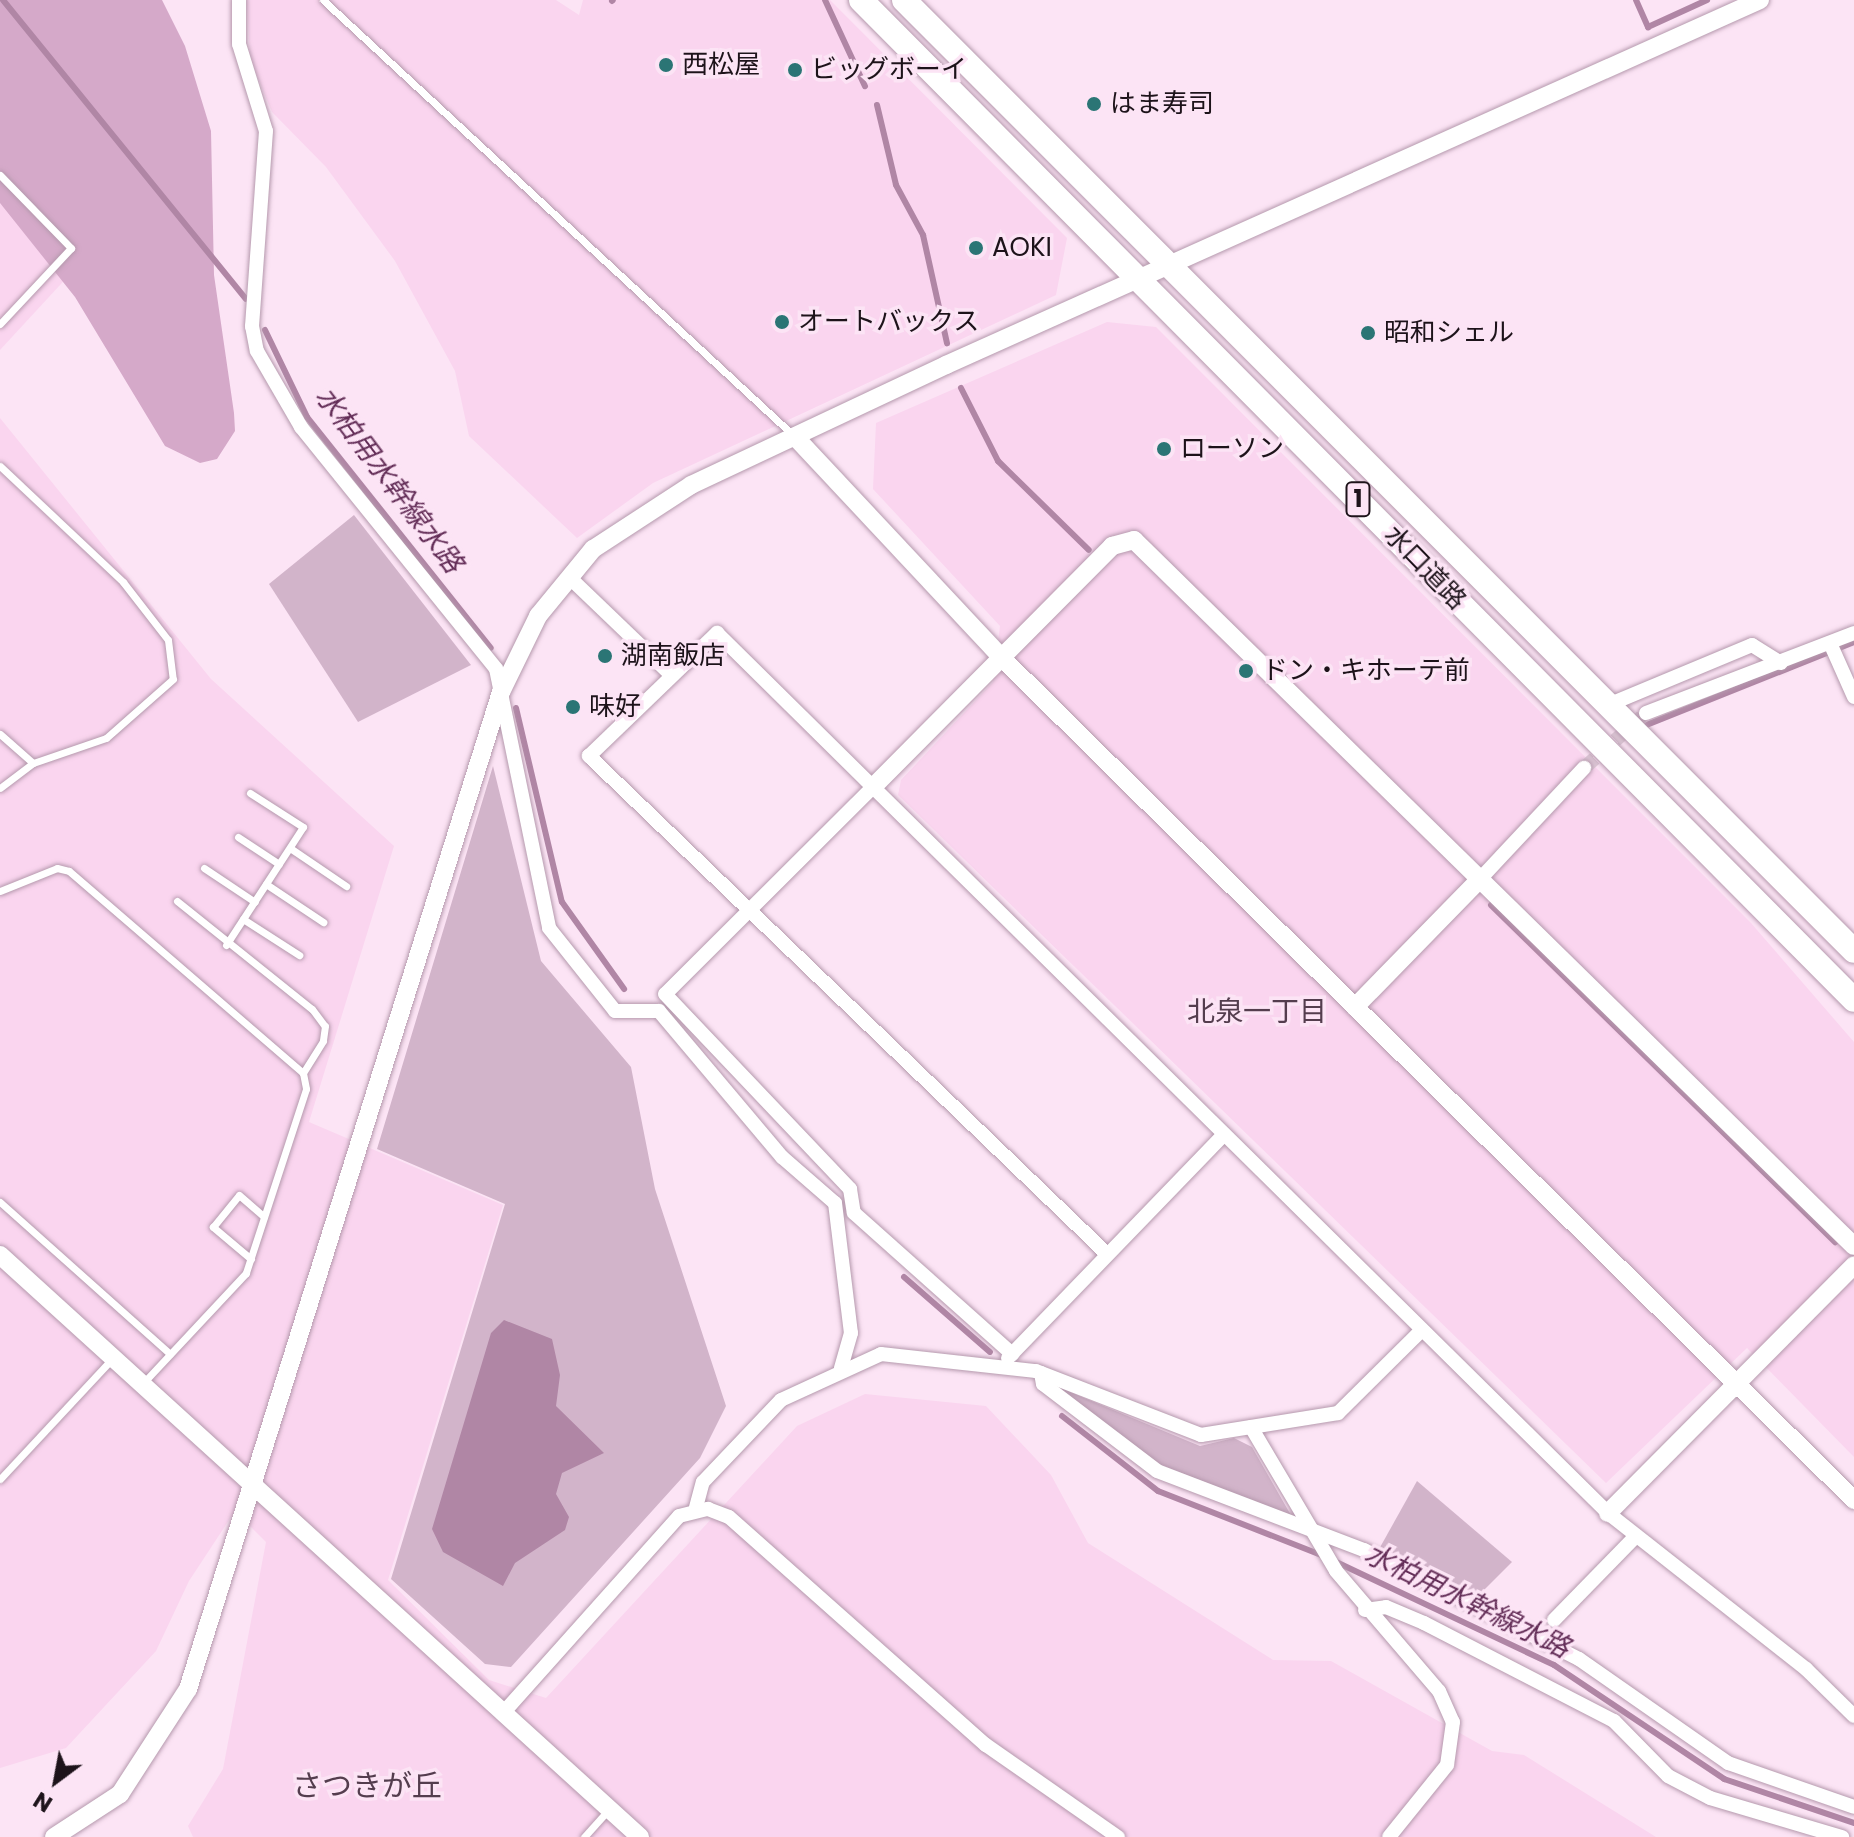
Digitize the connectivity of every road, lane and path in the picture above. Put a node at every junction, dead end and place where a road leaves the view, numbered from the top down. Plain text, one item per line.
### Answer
1 (239, 0) edge
2 (323, 0) edge
3 (861, 0) edge
4 (904, 0) edge
5 (1760, 0) edge
6 (0, 175) edge
7 (1171, 268) junction
8 (1143, 281) junction
9 (0, 324) edge
10 (798, 440) junction
11 (0, 466) edge
12 (569, 577) junction
13 (1854, 633) edge
14 (1830, 643) junction
15 (1002, 658) junction
16 (1781, 663) junction
17 (670, 674) junction
18 (501, 692) junction
19 (1854, 697) edge
20 (1608, 705) junction
21 (1646, 713) tunnel mouth
22 (0, 734) edge
23 (33, 763) junction
24 (1584, 768) tunnel mouth
25 (875, 785) junction
26 (0, 788) edge
27 (250, 793) dead end
28 (238, 837) dead end
29 (290, 848) junction
30 (279, 864) junction
31 (204, 868) dead end
32 (1481, 878) junction
33 (266, 884) junction
34 (346, 886) dead end
35 (0, 891) edge
36 (177, 901) dead end
37 (255, 902) junction
38 (749, 912) junction
39 (243, 919) junction
40 (323, 922) dead end
41 (226, 945) junction
42 (1854, 951) edge
43 (299, 955) dead end
44 (1854, 1000) edge
45 (1355, 1007) junction
46 (303, 1073) junction
47 (1224, 1134) junction
48 (839, 1179) junction
49 (825, 1194) junction
50 (0, 1202) edge
51 (264, 1217) junction
52 (1854, 1246) edge
53 (1105, 1252) junction
54 (0, 1255) edge
55 (251, 1259) junction
56 (1854, 1265) edge
57 (1422, 1330) junction
58 (170, 1354) junction
59 (1012, 1354) junction
60 (113, 1357) junction
61 (999, 1367) junction
62 (841, 1369) junction
63 (1041, 1373) junction
64 (142, 1384) junction
65 (1736, 1384) junction
66 (1251, 1427) junction
67 (0, 1479) edge
68 (255, 1485) junction
69 (1854, 1500) edge
70 (695, 1511) junction
71 (1608, 1513) junction
72 (1636, 1536) junction
73 (1318, 1539) junction
74 (1365, 1610) junction
75 (1554, 1620) dead end
76 (504, 1712) junction
77 (1854, 1716) edge
78 (1854, 1807) edge
79 (609, 1809) junction
80 (54, 1837) edge
81 (584, 1837) edge
82 (640, 1837) edge
83 (1118, 1837) edge
84 (1389, 1837) edge
85 (1842, 1837) edge

1 - 18 street
2 - 10 lane
3 - 8 highway, 水口道路 / 1
4 - 7 highway, 水口道路 / 1
5 - 7 street
6 - 9 lane
7 - 8 street
7 - 20 highway, 水口道路 / 1
8 - 10 street
8 - 44 highway, 水口道路 / 1
10 - 12 street
10 - 15 street
11 - 23 lane
12 - 17 street
12 - 18 street
13 - 14 street
14 - 16 street
14 - 19 street
15 - 25 street
15 - 32 street
15 - 45 street
16 - 20 street
16 - 21 street
17 - 25 street
17 - 38 street
18 - 49 street
18 - 68 street
20 - 42 highway, 水口道路 / 1
22 - 23 lane
23 - 26 lane
24 - 32 street
25 - 38 street
25 - 47 street
27 - 29 lane
28 - 30 lane
29 - 30 lane
29 - 34 lane
30 - 33 lane
31 - 37 lane
32 - 45 street
32 - 52 street
33 - 37 lane
33 - 40 lane
35 - 46 lane
36 - 41 lane
37 - 39 lane
38 - 48 street
38 - 53 street
39 - 41 lane
39 - 43 lane
41 - 46 lane
45 - 65 street
46 - 51 lane
47 - 53 street
47 - 57 street
48 - 49 street
48 - 59 street
49 - 62 street
50 - 58 lane
51 - 55 lane
51 - 55 lane
53 - 59 street
54 - 60 street
55 - 58 lane
56 - 65 street
57 - 66 street
57 - 71 street
58 - 64 lane
59 - 61 street
60 - 64 street
60 - 67 lane
61 - 62 street
61 - 63 street
62 - 70 street
63 - 66 street
63 - 73 street
64 - 68 street
65 - 69 street
65 - 71 street
66 - 73 street
68 - 76 street
68 - 80 street
70 - 76 street
70 - 83 street
71 - 72 street
72 - 75 street
72 - 77 street
73 - 74 street
73 - 78 street
74 - 84 street
74 - 85 street
76 - 79 street
79 - 81 lane
79 - 82 street

